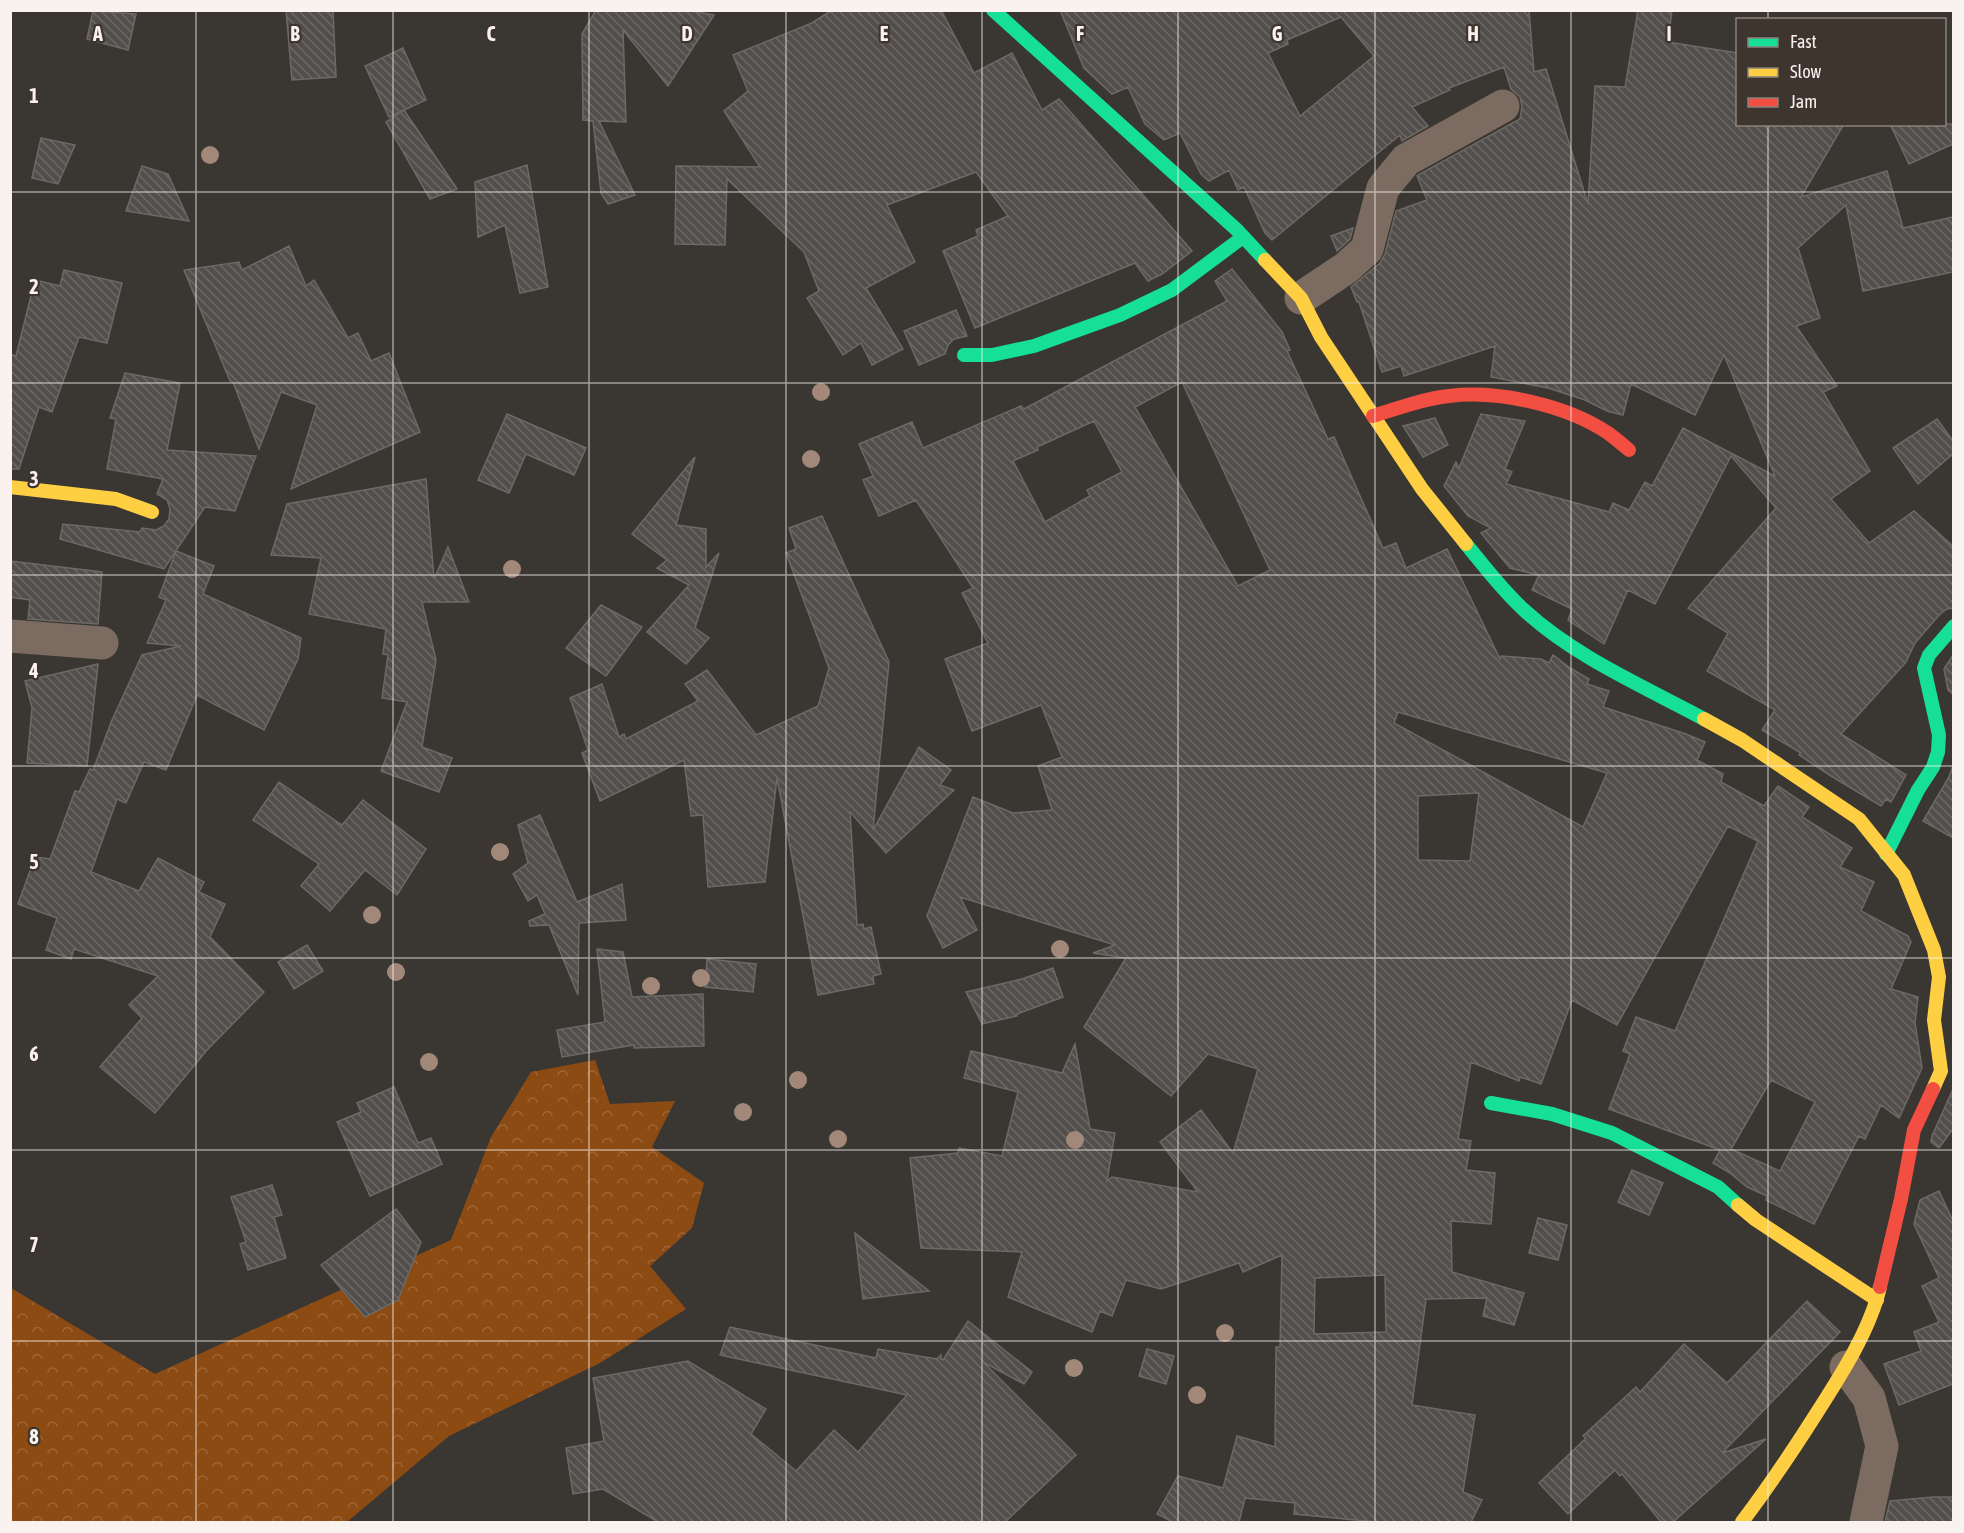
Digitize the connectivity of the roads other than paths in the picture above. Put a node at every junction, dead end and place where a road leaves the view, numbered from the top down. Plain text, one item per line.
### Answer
1 (993, 10) edge
2 (1503, 105) dead end
3 (1243, 237) junction
4 (1301, 298) junction
5 (964, 354) dead end
6 (1373, 416) junction
7 (1629, 450) dead end
8 (10, 488) edge
9 (152, 512) dead end
10 (1953, 626) edge
11 (10, 636) edge
12 (102, 643) dead end
13 (1886, 854) junction
14 (1947, 1073) edge
15 (1491, 1103) dead end
16 (1877, 1300) junction
17 (1846, 1367) junction
18 (1742, 1522) edge
19 (1866, 1522) edge

1 - 3 street
2 - 4 street
3 - 4 street
3 - 5 street
4 - 6 street
6 - 7 street
6 - 13 street
8 - 9 street
10 - 13 street
11 - 12 street
13 - 14 street
14 - 16 street
15 - 16 street
16 - 17 street
17 - 18 street
17 - 19 street

